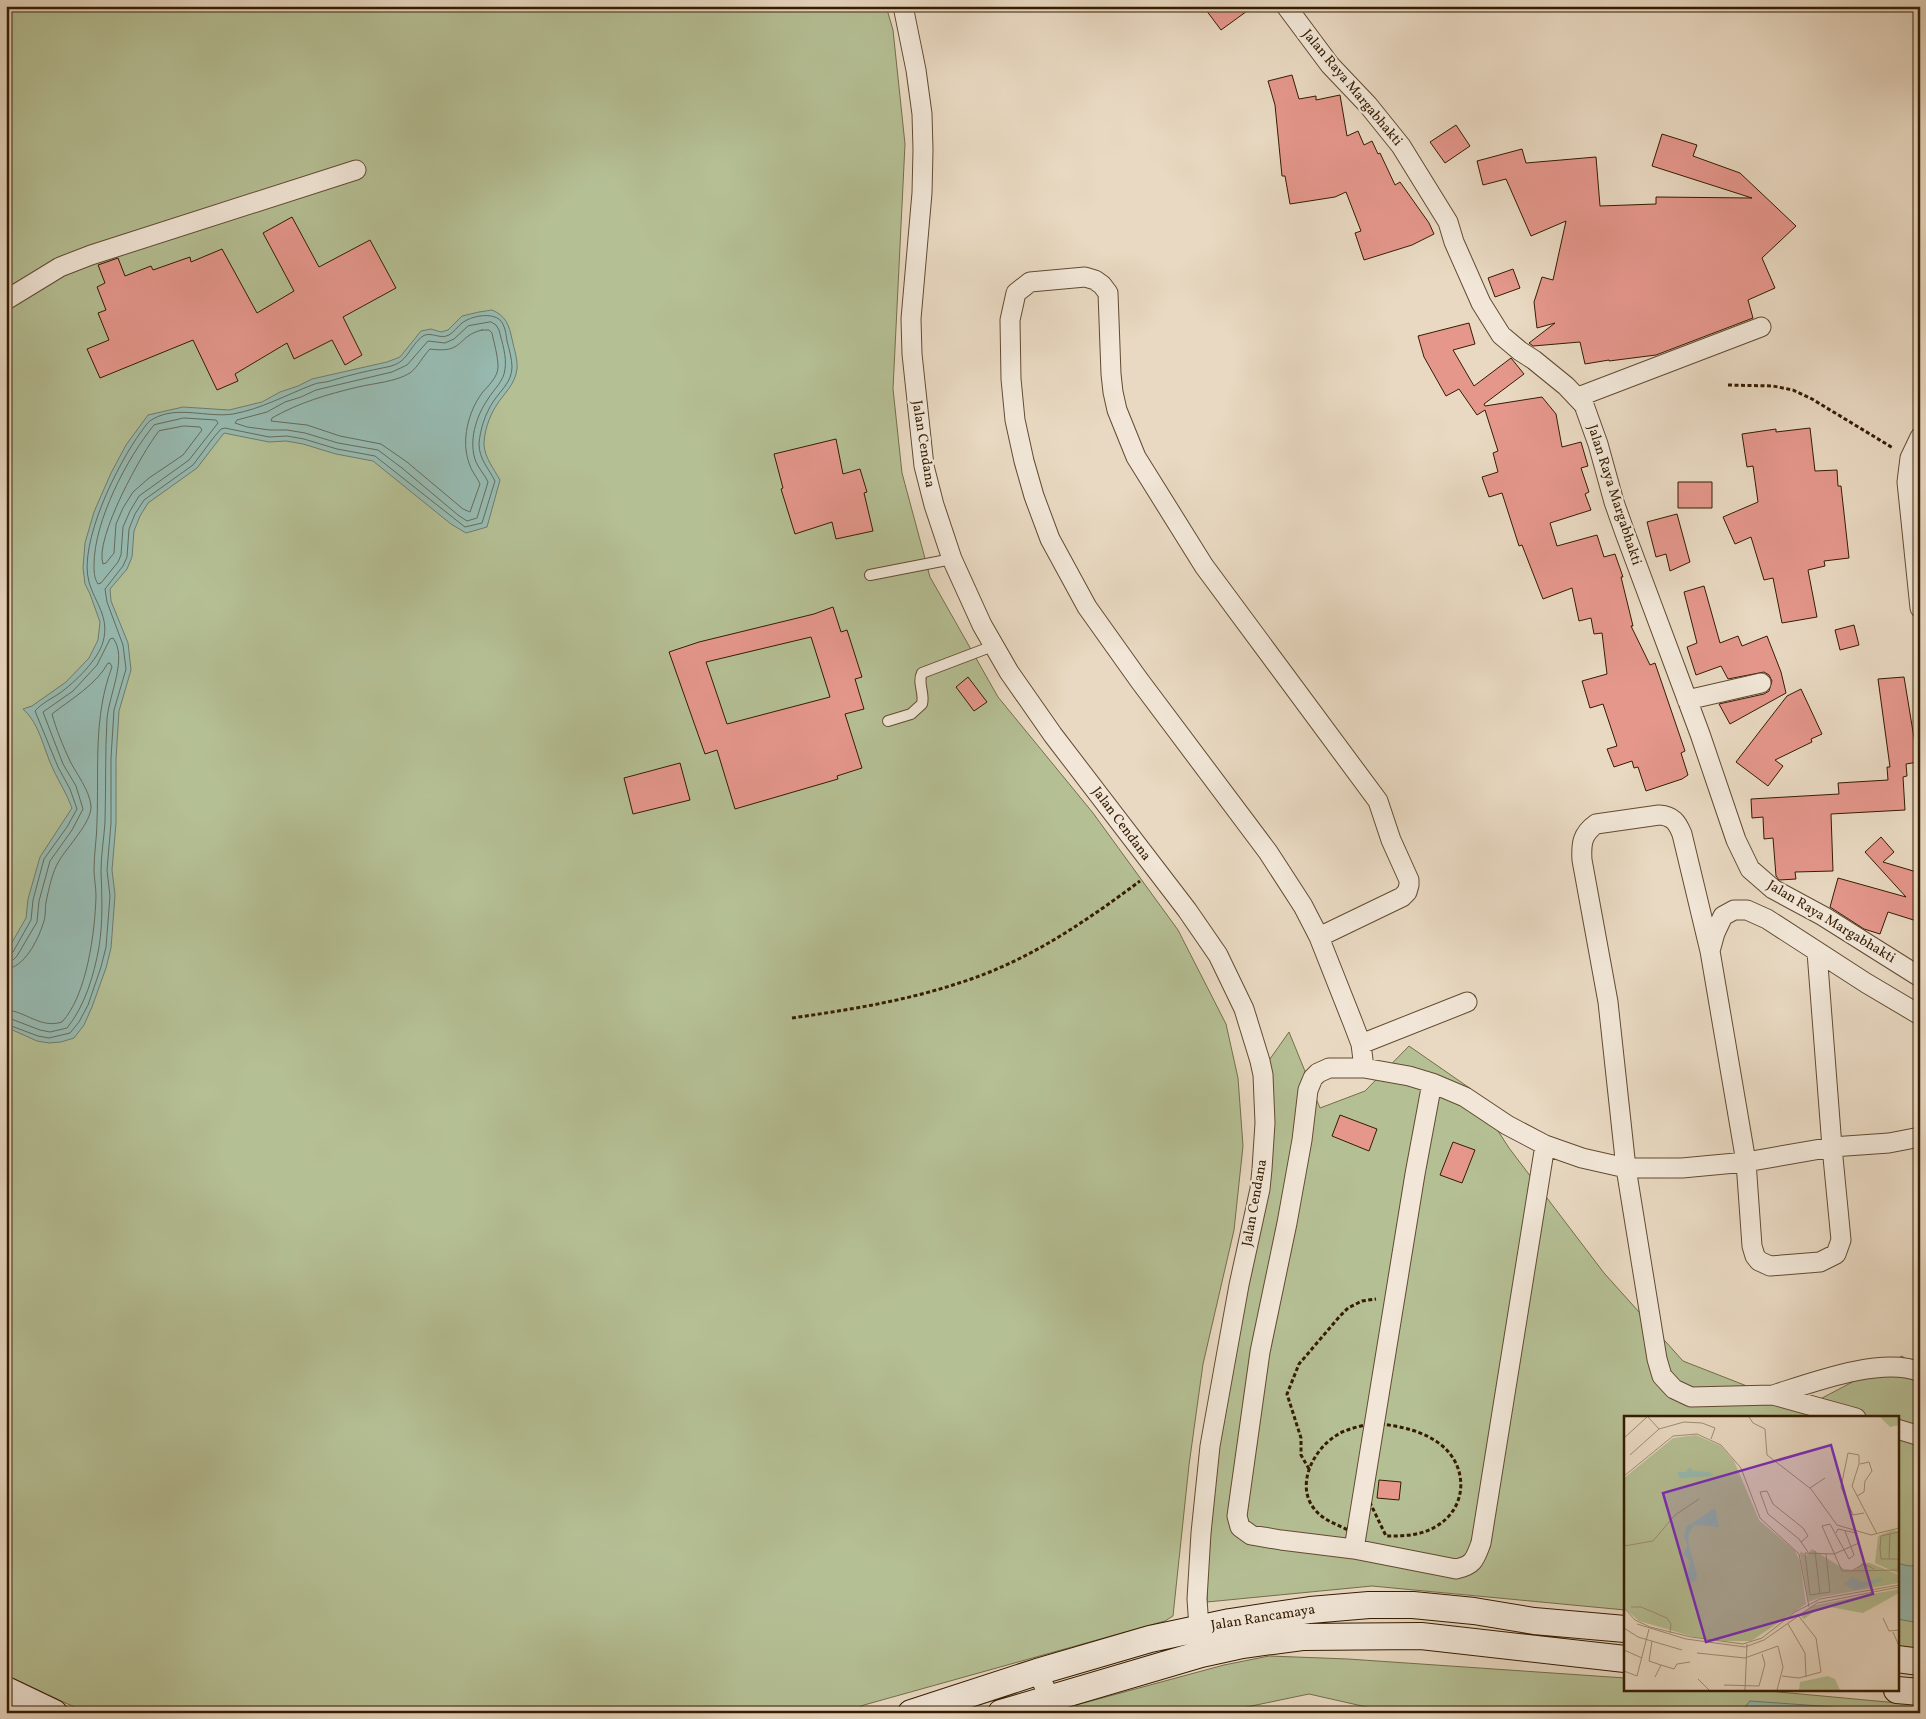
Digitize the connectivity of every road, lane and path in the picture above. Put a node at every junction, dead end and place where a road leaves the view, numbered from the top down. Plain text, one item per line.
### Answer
1 (903, 6) edge
2 (1286, 6) edge
3 (356, 170) dead end
4 (6, 300) edge
5 (1762, 327) dead end
6 (1728, 385) dead end
7 (1578, 397) junction
8 (1920, 437) edge
9 (1910, 458) junction
10 (1914, 493) edge
11 (952, 559) junction
12 (870, 575) dead end
13 (1920, 608) edge
14 (993, 646) junction
15 (1761, 683) dead end
16 (1687, 700) junction
17 (888, 721) dead end
18 (1155, 870) junction
19 (1319, 937) junction
20 (1710, 951) junction
21 (1817, 952) junction
22 (1920, 977) edge
23 (1468, 1002) dead end
24 (1920, 1015) edge
25 (792, 1018) dead end
26 (1361, 1044) junction
27 (1364, 1068) junction
28 (1432, 1083) junction
29 (1920, 1137) edge
30 (1545, 1145) junction
31 (1832, 1147) junction
32 (1746, 1162) junction
33 (1626, 1168) junction
34 (1396, 1295) junction
35 (1920, 1372) edge
36 (1774, 1395) junction
37 (1849, 1416) edge
38 (1898, 1429) edge
39 (1920, 1436) edge
40 (1309, 1469) dead end
41 (1354, 1549) junction
42 (1199, 1628) junction
43 (1624, 1629) edge
44 (1201, 1654) junction
45 (1624, 1659) edge
46 (1898, 1659) edge
47 (1920, 1662) edge
48 (1037, 1672) junction
49 (6, 1690) edge
50 (1898, 1690) edge
51 (1920, 1692) edge
52 (1054, 1705) edge
53 (54, 1713) edge
54 (911, 1713) edge
55 (1001, 1713) edge

1 - 11 street, Jalan Cendana
2 - 7 street, Jalan Raya Margabhakti
3 - 4 street
5 - 7 street
6 - 9 path
7 - 16 street, Jalan Raya Margabhakti
8 - 9 street
9 - 10 street
10 - 13 street
11 - 12 lane
11 - 14 street, Jalan Cendana
14 - 17 lane
14 - 18 street, Jalan Cendana
15 - 16 street
16 - 22 street, Jalan Raya Margabhakti
18 - 25 path
18 - 42 street, Jalan Cendana
19 - 19 street
19 - 26 street
20 - 21 street
20 - 32 street
20 - 33 street
21 - 24 street
21 - 31 street
23 - 26 street
26 - 27 street
27 - 28 street
27 - 41 street
28 - 30 street
28 - 34 street
29 - 31 street
30 - 33 street
30 - 41 street
31 - 32 street
31 - 32 street
32 - 33 street
33 - 36 street
34 - 40 path
34 - 41 street
35 - 36 street
36 - 37 street
38 - 39 street
42 - 43 street, Jalan Rancamaya
42 - 44 street, Jalan Cendana
42 - 48 street, Jalan Rancamaya
44 - 45 street, Jalan Rancamaya
44 - 52 street, Jalan Rancamaya
46 - 47 street
48 - 52 street
48 - 54 street, Jalan Rancamaya
49 - 53 street
50 - 51 street
52 - 55 street, Jalan Rancamaya

